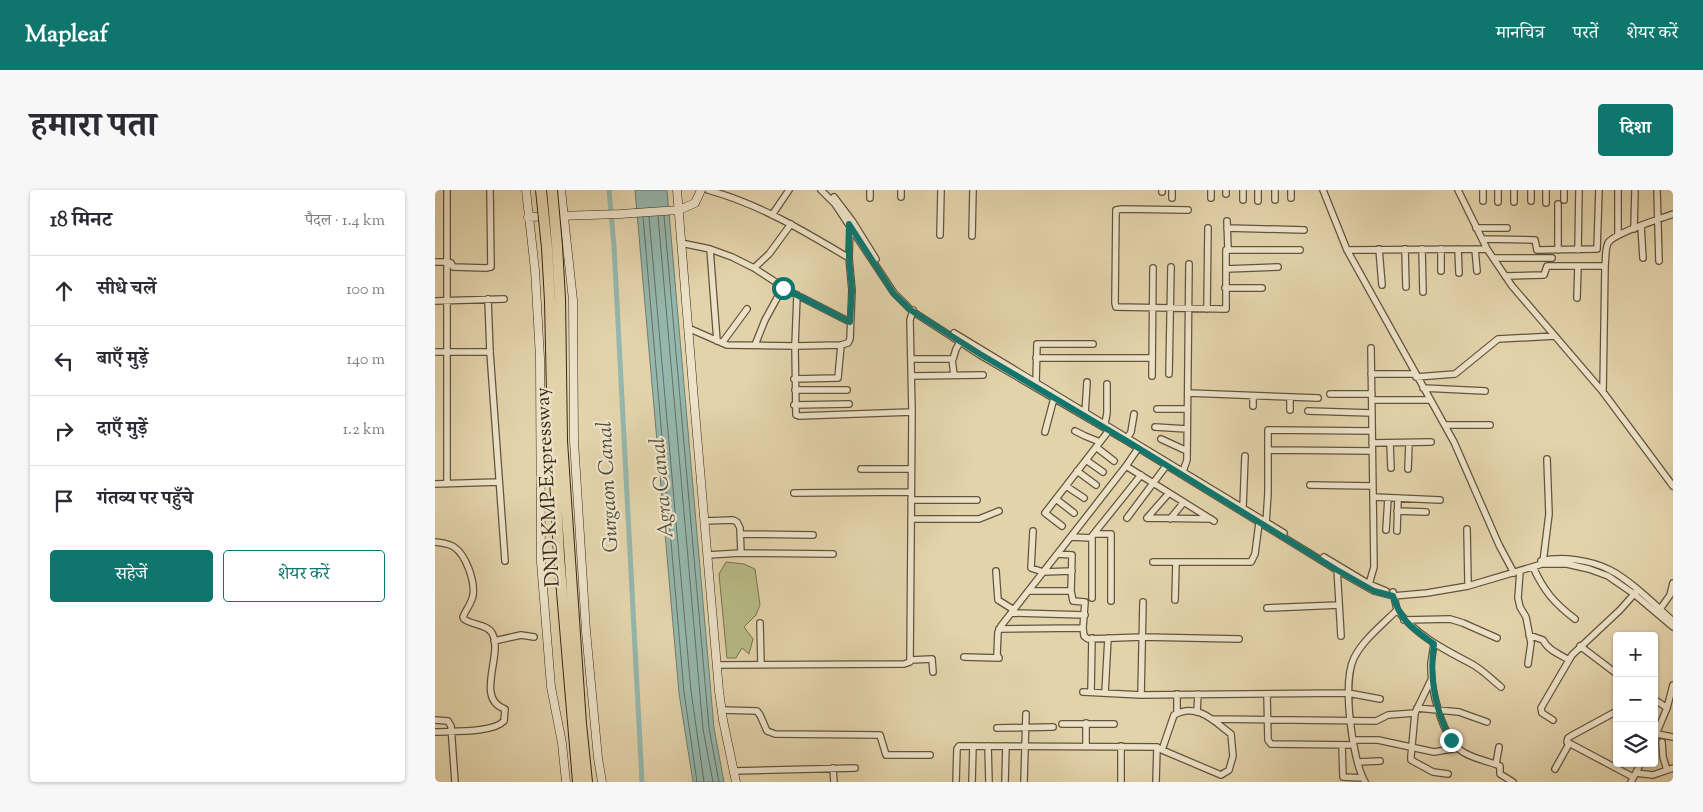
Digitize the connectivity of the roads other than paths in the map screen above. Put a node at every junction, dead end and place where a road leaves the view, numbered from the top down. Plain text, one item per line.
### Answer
1 (447, 190) edge
2 (490, 190) edge
3 (526, 190) edge
4 (541, 190) edge
5 (551, 190) edge
6 (561, 190) edge
7 (677, 190) edge
8 (701, 190) edge
9 (708, 190) edge
10 (789, 190) edge
11 (821, 190) edge
12 (827, 190) edge
13 (870, 190) edge
14 (941, 190) edge
15 (973, 190) edge
16 (1173, 190) edge
17 (1211, 190) edge
18 (1243, 190) edge
19 (1258, 190) edge
20 (1275, 190) edge
21 (1291, 190) edge
22 (1323, 190) edge
23 (1458, 190) edge
24 (1483, 190) edge
25 (1498, 190) edge
26 (1514, 190) edge
27 (1531, 190) edge
28 (1546, 190) edge
29 (1564, 190) edge
30 (1579, 190) edge
31 (1599, 190) edge
32 (1618, 190) edge
33 (1635, 190) edge
34 (1657, 190) edge
35 (870, 198) dead end
36 (1172, 198) dead end
37 (1211, 198) dead end
38 (1291, 198) dead end
39 (1243, 200) dead end
40 (1275, 200) dead end
41 (1564, 200) dead end
42 (1258, 201) dead end
43 (1483, 201) dead end
44 (1531, 201) dead end
45 (1498, 202) dead end
46 (1514, 202) dead end
47 (1547, 202) dead end
48 (1558, 204) dead end
49 (676, 210) junction
50 (1188, 210) dead end
51 (1673, 214) edge
52 (772, 215) junction
53 (564, 216) junction
54 (529, 217) junction
55 (1657, 220) junction
56 (1227, 221) dead end
57 (852, 223) junction
58 (791, 224) junction
59 (1641, 226) junction
60 (1208, 228) dead end
61 (1227, 228) junction
62 (1476, 228) junction
63 (1507, 228) dead end
64 (1634, 229) junction
65 (1304, 230) dead end
66 (940, 235) dead end
67 (1618, 235) junction
68 (972, 236) dead end
69 (1483, 240) junction
70 (681, 243) junction
71 (552, 247) junction
72 (710, 249) junction
73 (1228, 249) junction
74 (1379, 249) junction
75 (1405, 249) junction
76 (1423, 249) junction
77 (1441, 249) junction
78 (1458, 249) junction
79 (1475, 249) junction
80 (1487, 249) junction
81 (1597, 249) junction
82 (1606, 249) junction
83 (1300, 250) dead end
84 (1347, 250) junction
85 (1558, 250) junction
86 (1578, 250) junction
87 (849, 258) junction
88 (1493, 258) junction
89 (1552, 258) dead end
90 (1643, 258) dead end
91 (1659, 261) dead end
92 (435, 262) edge
93 (446, 262) junction
94 (1189, 264) dead end
95 (1577, 266) junction
96 (1605, 266) junction
97 (1171, 267) dead end
98 (1278, 267) dead end
99 (754, 268) junction
100 (1153, 268) dead end
101 (1225, 269) junction
102 (1441, 271) dead end
103 (1477, 271) dead end
104 (1459, 273) dead end
105 (1505, 276) junction
106 (1382, 285) dead end
107 (1406, 287) dead end
108 (783, 288) junction
109 (1225, 288) junction
110 (1262, 288) dead end
111 (1423, 292) dead end
112 (797, 295) junction
113 (1577, 298) dead end
114 (488, 299) junction
115 (504, 299) dead end
116 (448, 300) junction
117 (435, 301) edge
118 (1153, 308) junction
119 (1171, 308) junction
120 (1189, 308) junction
121 (913, 309) junction
122 (1207, 309) junction
123 (747, 310) dead end
124 (850, 322) junction
125 (688, 328) junction
126 (1555, 336) junction
127 (961, 340) junction
128 (719, 342) junction
129 (1093, 344) dead end
130 (755, 345) junction
131 (795, 346) junction
132 (841, 346) junction
133 (1371, 348) dead end
134 (435, 352) edge
135 (447, 352) junction
136 (489, 352) junction
137 (1037, 358) junction
138 (1152, 358) junction
139 (912, 359) junction
140 (953, 359) junction
141 (1169, 374) dead end
142 (1371, 374) junction
143 (954, 375) junction
144 (983, 375) dead end
145 (1416, 375) junction
146 (912, 376) junction
147 (1152, 376) dead end
148 (795, 378) junction
149 (1032, 382) junction
150 (1087, 382) dead end
151 (1107, 384) dead end
152 (1423, 388) junction
153 (795, 390) junction
154 (847, 390) dead end
155 (1485, 391) dead end
156 (1603, 392) junction
157 (1187, 394) junction
158 (1330, 394) dead end
159 (1253, 396) junction
160 (1290, 397) junction
161 (1372, 397) junction
162 (1056, 398) junction
163 (1318, 398) dead end
164 (1430, 400) junction
165 (795, 404) junction
166 (849, 404) dead end
167 (1253, 406) dead end
168 (1157, 409) dead end
169 (1187, 409) junction
170 (1290, 410) dead end
171 (1308, 411) dead end
172 (912, 412) junction
173 (1372, 413) junction
174 (1085, 414) junction
175 (1134, 414) dead end
176 (1445, 425) junction
177 (1490, 425) dead end
178 (1155, 426) dead end
179 (1108, 427) junction
180 (1187, 429) junction
181 (1075, 431) dead end
182 (1372, 431) junction
183 (1045, 432) dead end
184 (1127, 439) junction
185 (1161, 439) dead end
186 (1431, 442) dead end
187 (1390, 443) junction
188 (1409, 443) junction
189 (1098, 444) junction
190 (1372, 444) junction
191 (1139, 447) junction
192 (1269, 450) junction
193 (1187, 451) junction
194 (1372, 452) junction
195 (1245, 456) dead end
196 (1547, 459) dead end
197 (1086, 460) junction
198 (1114, 461) dead end
199 (1126, 466) junction
200 (1165, 466) junction
201 (861, 468) dead end
202 (1391, 468) dead end
203 (911, 469) junction
204 (1407, 469) dead end
205 (1077, 471) junction
206 (1103, 472) dead end
207 (1182, 473) junction
208 (1141, 475) junction
209 (499, 482) junction
210 (1153, 482) junction
211 (435, 484) edge
212 (447, 484) junction
213 (1310, 484) dead end
214 (1096, 485) dead end
215 (1066, 486) junction
216 (1373, 486) junction
217 (1673, 486) edge
218 (910, 492) junction
219 (794, 493) dead end
220 (1169, 493) junction
221 (1373, 497) junction
222 (1084, 498) dead end
223 (1388, 498) junction
224 (1398, 498) junction
225 (1056, 499) junction
226 (911, 500) junction
227 (977, 500) dead end
228 (1441, 500) dead end
229 (1184, 502) junction
230 (1240, 508) junction
231 (999, 511) dead end
232 (1397, 511) junction
233 (1425, 512) dead end
234 (1074, 513) dead end
235 (1127, 518) dead end
236 (911, 519) junction
237 (1169, 519) junction
238 (705, 521) junction
239 (1264, 524) junction
240 (1062, 526) dead end
241 (1467, 528) dead end
242 (1386, 530) dead end
243 (1397, 530) dead end
244 (1033, 531) dead end
245 (740, 534) junction
246 (813, 535) dead end
247 (1093, 536) junction
248 (1071, 537) junction
249 (435, 542) edge
250 (741, 553) junction
251 (833, 554) dead end
252 (1058, 554) junction
253 (707, 555) junction
254 (505, 561) dead end
255 (1153, 562) dead end
256 (1176, 562) junction
257 (1543, 562) junction
258 (1533, 567) junction
259 (1337, 568) junction
260 (996, 571) dead end
261 (1072, 571) junction
262 (1043, 572) junction
263 (1515, 572) junction
264 (1468, 582) junction
265 (1673, 583) edge
266 (1369, 584) junction
267 (1029, 590) junction
268 (1071, 591) junction
269 (1636, 592) junction
270 (1393, 594) junction
271 (1671, 595) edge
272 (1092, 598) dead end
273 (1175, 600) dead end
274 (1111, 601) dead end
275 (1143, 602) dead end
276 (1339, 605) junction
277 (1267, 608) dead end
278 (1397, 610) junction
279 (1658, 611) junction
280 (1013, 612) junction
281 (1085, 615) junction
282 (1575, 619) dead end
283 (1404, 620) junction
284 (1673, 621) edge
285 (760, 624) dead end
286 (1673, 627) edge
287 (1083, 628) junction
288 (999, 629) junction
289 (1529, 635) junction
290 (1341, 636) dead end
291 (1142, 637) junction
292 (534, 638) dead end
293 (1092, 638) junction
294 (1108, 638) junction
295 (1497, 638) dead end
296 (1239, 639) dead end
297 (494, 641) junction
298 (1434, 644) junction
299 (1580, 646) junction
300 (964, 658) dead end
301 (911, 660) junction
302 (1569, 660) junction
303 (761, 664) junction
304 (1528, 664) dead end
305 (717, 665) junction
306 (1613, 671) edge
307 (933, 672) dead end
308 (1432, 678) junction
309 (1673, 685) edge
310 (1501, 687) dead end
311 (1083, 692) dead end
312 (1091, 692) junction
313 (1105, 693) junction
314 (1348, 693) junction
315 (1141, 694) junction
316 (1177, 694) junction
317 (1198, 694) junction
318 (1267, 694) junction
319 (1380, 699) dead end
320 (1658, 702) edge
321 (1667, 708) junction
322 (721, 710) junction
323 (1416, 710) junction
324 (1439, 710) junction
325 (1197, 712) junction
326 (1177, 713) junction
327 (1613, 713) edge
328 (1026, 714) dead end
329 (1212, 719) junction
330 (1267, 719) junction
331 (435, 720) edge
332 (1553, 720) dead end
333 (1351, 722) junction
334 (1487, 722) dead end
335 (1062, 724) dead end
336 (1086, 724) junction
337 (1114, 724) dead end
338 (1053, 727) dead end
339 (997, 728) dead end
340 (1026, 728) junction
341 (450, 731) junction
342 (1658, 731) edge
343 (435, 732) edge
344 (1658, 736) edge
345 (1673, 737) edge
346 (1662, 742) dead end
347 (1353, 743) junction
348 (1569, 744) junction
349 (1341, 745) junction
350 (973, 746) junction
351 (989, 746) junction
352 (1006, 746) junction
353 (1026, 746) junction
354 (1121, 746) junction
355 (1086, 747) junction
356 (1411, 747) junction
357 (1499, 747) dead end
358 (1159, 748) junction
359 (1458, 748) junction
360 (930, 755) dead end
361 (1380, 761) dead end
362 (1358, 762) junction
363 (1496, 764) junction
364 (833, 768) junction
365 (855, 768) dead end
366 (1555, 769) dead end
367 (1670, 769) edge
368 (734, 771) junction
369 (1448, 774) dead end
370 (1633, 777) edge
371 (1650, 779) edge
372 (1354, 780) edge
373 (1364, 780) edge
374 (455, 782) edge
375 (566, 782) edge
376 (578, 782) edge
377 (587, 782) edge
378 (602, 782) edge
379 (736, 782) edge
380 (834, 782) edge
381 (956, 782) edge
382 (972, 782) edge
383 (989, 782) edge
384 (1005, 782) edge
385 (1024, 782) edge
386 (1121, 782) edge
387 (1156, 782) edge
388 (1513, 782) edge

1 - 93 street
2 - 93 street
3 - 54 street
4 - 71 highway, DND KMP Expressway, bridge
5 - 71 highway, DND KMP Expressway, bridge
6 - 53 street
7 - 49 street
8 - 49 street
9 - 52 street
10 - 52 street
11 - 57 street
12 - 57 street
13 - 35 street
14 - 66 street
15 - 68 street
16 - 36 street
17 - 37 street
18 - 39 street
19 - 42 street
20 - 40 street
21 - 38 street
22 - 84 street
23 - 62 street
24 - 43 street
25 - 45 street
26 - 46 street
27 - 44 street
28 - 47 street
29 - 41 street
30 - 86 street
31 - 81 street
32 - 67 street
33 - 64 street
34 - 55 street
48 - 85 street
49 - 53 street
49 - 70 street
50 - 118 street
51 - 55 street
52 - 58 street
53 - 54 street
53 - 378 street
54 - 375 street
55 - 59 street
55 - 91 street
56 - 61 street
57 - 87 street
57 - 121 street
58 - 87 street
58 - 99 street
59 - 64 street
59 - 90 street
60 - 122 street
61 - 65 street
61 - 73 street
62 - 63 street
62 - 69 street
64 - 67 street
67 - 82 street
69 - 80 street
69 - 85 street
70 - 72 street
70 - 125 street
71 - 376 highway, DND KMP Expressway
71 - 377 highway, DND KMP Expressway
72 - 99 street
72 - 128 street
73 - 83 street
73 - 101 street
74 - 75 street
74 - 84 street
74 - 106 street
75 - 76 street
75 - 107 street
76 - 77 street
76 - 111 street
77 - 78 street
77 - 102 street
78 - 79 street
78 - 104 street
79 - 80 street
79 - 103 street
80 - 88 street
81 - 82 street
81 - 86 street
82 - 96 street
84 - 145 street
85 - 86 street
87 - 124 street
88 - 89 street
88 - 105 street
92 - 93 street
93 - 116 street
94 - 120 street
95 - 96 street
95 - 105 street
95 - 113 street
96 - 156 street
97 - 119 street
98 - 101 street
99 - 108 street
100 - 118 street
101 - 109 street
105 - 126 street
108 - 112 street
108 - 130 street
109 - 110 street
109 - 122 street
112 - 124 street
112 - 131 street
114 - 115 street
114 - 116 street
114 - 136 street
116 - 117 street
116 - 135 street
118 - 119 street
118 - 138 street
119 - 120 street
119 - 141 street
120 - 122 street
120 - 157 street
121 - 127 street
121 - 139 street
123 - 128 street
124 - 132 street
125 - 128 street
125 - 238 street
126 - 145 street
126 - 156 street
127 - 140 street
127 - 149 street
128 - 130 street
129 - 137 street
130 - 131 street
131 - 132 street
131 - 148 street
132 - 148 street
133 - 142 street
134 - 135 street
135 - 136 street
135 - 212 street
136 - 209 street
137 - 138 street
137 - 149 street
138 - 147 street
139 - 140 street
139 - 146 street
140 - 143 street
142 - 145 street
142 - 161 street
143 - 144 street
143 - 146 street
145 - 152 street
146 - 172 street
148 - 153 street
149 - 162 street
150 - 174 street
151 - 179 street
152 - 155 street
152 - 164 street
153 - 154 street
153 - 165 street
156 - 217 street
157 - 159 street
157 - 169 street
158 - 161 street
159 - 160 street
159 - 167 street
160 - 163 street
160 - 170 street
161 - 164 street
161 - 173 street
162 - 174 street
162 - 183 street
164 - 176 street
165 - 166 street
165 - 172 street
168 - 169 street
169 - 180 street
171 - 173 street
172 - 203 street
173 - 182 street
174 - 179 street
175 - 184 street
176 - 177 street
176 - 263 street
178 - 180 street
179 - 184 street
179 - 189 street
180 - 193 street
181 - 189 street
182 - 190 street
182 - 192 street
184 - 191 street
185 - 193 street
186 - 188 street
187 - 188 street
187 - 190 street
187 - 202 street
188 - 204 street
189 - 197 street
189 - 198 street
190 - 194 street
191 - 199 street
191 - 200 street
191 - 207 street
192 - 194 street
192 - 239 street
193 - 207 street
194 - 216 street
195 - 230 street
196 - 257 street
197 - 205 street
197 - 206 street
199 - 208 street
199 - 248 street
200 - 207 street
200 - 210 street
201 - 203 street
203 - 218 street
205 - 214 street
205 - 215 street
207 - 230 street
208 - 210 street
208 - 247 street
209 - 212 street
209 - 254 street
210 - 220 street
210 - 235 street
211 - 212 street
213 - 216 street
215 - 222 street
215 - 225 street
216 - 221 street
218 - 219 street
218 - 226 street
220 - 229 street
220 - 237 street
221 - 223 street
221 - 266 street
223 - 224 street
223 - 242 street
224 - 228 street
224 - 232 street
225 - 234 street
225 - 240 street
226 - 227 street
226 - 236 street
229 - 237 street
229 - 237 street
230 - 239 street
231 - 236 street
232 - 233 street
232 - 243 street
236 - 301 street
238 - 245 street
238 - 253 street
239 - 256 street
239 - 259 street
241 - 264 street
244 - 262 street
245 - 246 street
245 - 250 street
247 - 248 street
247 - 272 street
247 - 274 street
248 - 252 street
249 - 297 street
250 - 251 street
250 - 253 street
252 - 261 street
252 - 262 street
253 - 305 street
255 - 256 street
256 - 273 street
257 - 258 street
257 - 263 street
257 - 269 street
258 - 263 street
258 - 282 street
259 - 266 street
259 - 270 street
259 - 276 street
260 - 280 street
261 - 262 street
261 - 268 street
262 - 267 street
263 - 264 street
263 - 270 street
263 - 289 street
264 - 270 street
265 - 271 street
266 - 270 street
267 - 268 street
267 - 280 street
268 - 281 street
269 - 279 street
269 - 299 street
270 - 278 street
271 - 279 street
275 - 291 street
276 - 277 street
276 - 290 street
278 - 283 street
278 - 314 street
279 - 284 street
279 - 286 street
280 - 281 street
280 - 288 street
281 - 287 street
283 - 295 street
283 - 298 street
285 - 303 street
287 - 288 street
287 - 293 street
288 - 300 street
289 - 302 street
289 - 304 street
291 - 294 street
291 - 296 street
291 - 315 street
292 - 297 street
293 - 294 street
293 - 312 street
294 - 313 street
297 - 341 street
298 - 308 street
298 - 310 street
299 - 302 street
299 - 306 street
301 - 303 street
301 - 307 street
302 - 332 street
303 - 305 street
305 - 322 street
308 - 323 street
308 - 324 street
309 - 321 street
311 - 312 street
312 - 313 street
313 - 315 street
314 - 318 street
314 - 319 street
314 - 333 street
315 - 316 street
316 - 317 street
316 - 326 street
317 - 318 street
317 - 325 street
318 - 330 street
320 - 321 street
321 - 342 street
322 - 360 street
322 - 368 street
323 - 324 street
323 - 333 street
323 - 356 street
324 - 334 street
324 - 359 street
325 - 326 street
325 - 329 street
326 - 358 street
327 - 348 street
328 - 340 street
329 - 330 street
329 - 358 street
330 - 333 street
330 - 349 street
331 - 341 street
333 - 347 street
335 - 336 street
336 - 337 street
336 - 355 street
338 - 340 street
339 - 340 street
340 - 353 street
341 - 343 street
341 - 374 street
344 - 345 street
346 - 367 street
347 - 349 street
347 - 356 street
347 - 362 street
348 - 366 street
348 - 370 street
349 - 372 street
350 - 351 street
350 - 381 street
350 - 382 street
351 - 352 street
351 - 383 street
352 - 353 street
352 - 384 street
353 - 355 street
353 - 385 street
354 - 355 street
354 - 358 street
354 - 386 street
356 - 359 street
356 - 369 street
357 - 363 street
358 - 387 street
359 - 363 street
361 - 362 street
362 - 373 street
363 - 388 street
364 - 365 street
364 - 368 street
364 - 380 street
367 - 371 street
368 - 379 street
370 - 371 street
372 - 373 street

